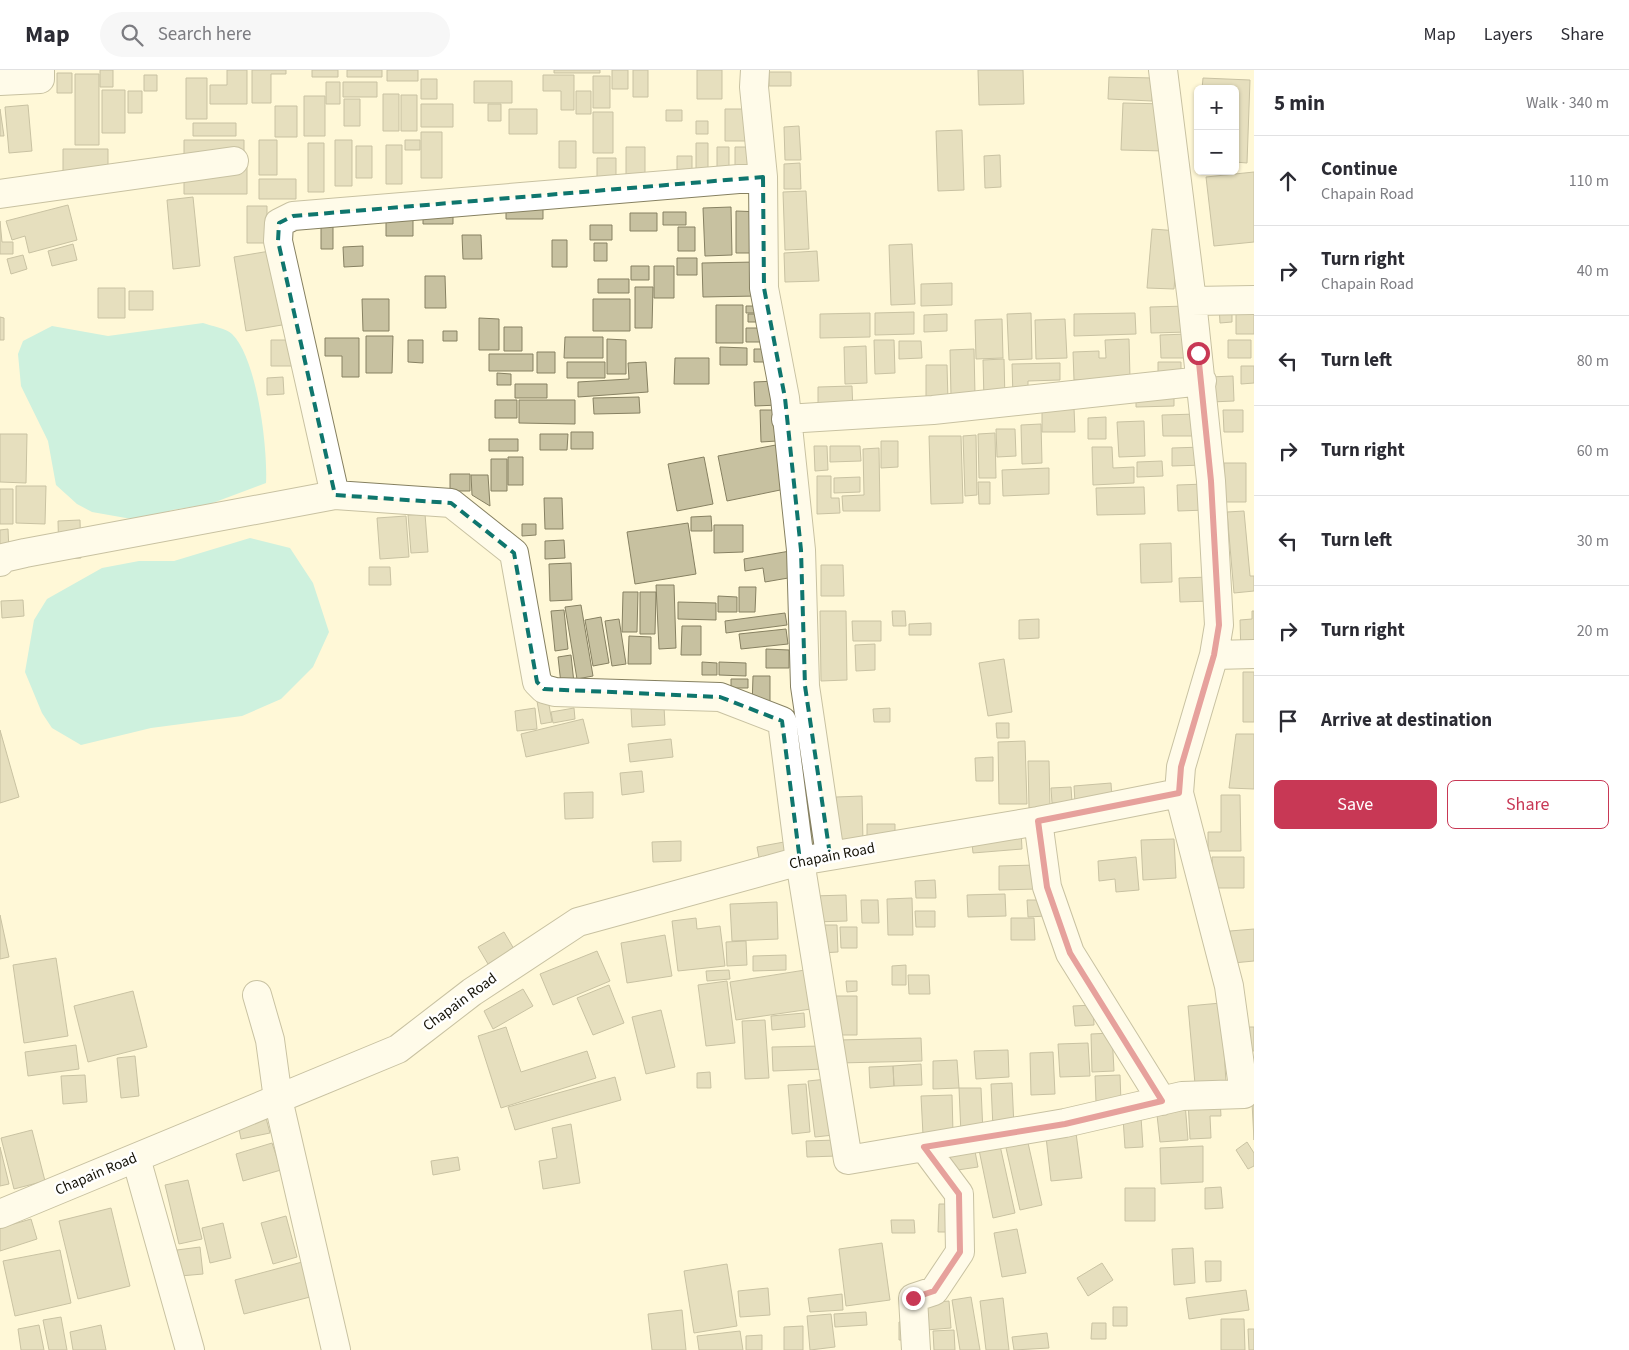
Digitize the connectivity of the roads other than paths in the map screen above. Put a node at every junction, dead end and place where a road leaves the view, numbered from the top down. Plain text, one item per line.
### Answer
1 (40, 70) edge
2 (755, 70) edge
3 (1163, 70) edge
4 (0, 81) edge
5 (234, 160) dead end
6 (763, 177) junction
7 (0, 194) edge
8 (1254, 300) edge
9 (1192, 301) junction
10 (1202, 381) junction
11 (786, 418) junction
12 (335, 495) junction
13 (0, 562) edge
14 (1254, 654) edge
15 (1214, 655) junction
16 (1179, 793) junction
17 (1038, 821) junction
18 (830, 855) junction
19 (800, 861) junction
20 (257, 995) dead end
21 (278, 1099) junction
22 (1162, 1101) junction
23 (924, 1147) junction
24 (136, 1158) junction
25 (0, 1214) edge
26 (190, 1350) edge
27 (336, 1350) edge
28 (916, 1350) edge

1 - 4 street
2 - 6 street
3 - 9 street
5 - 7 street
6 - 11 street
6 - 12 street
8 - 9 street
9 - 10 street
10 - 11 street
10 - 15 street
11 - 18 street
12 - 13 street
12 - 19 street
14 - 15 street
15 - 16 street
16 - 17 street, Chapain Road
16 - 22 street
17 - 18 street, Chapain Road
17 - 22 street
18 - 19 street, Chapain Road
19 - 21 street, Chapain Road
19 - 23 street
20 - 21 street
21 - 24 street, Chapain Road
21 - 27 street
22 - 23 street
23 - 28 street
24 - 25 street, Chapain Road
24 - 26 street

